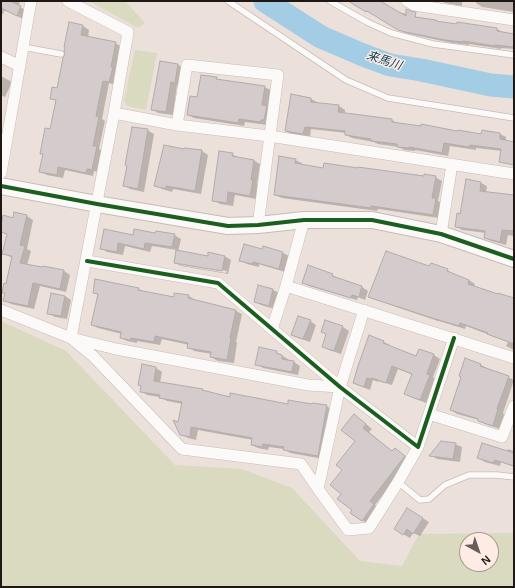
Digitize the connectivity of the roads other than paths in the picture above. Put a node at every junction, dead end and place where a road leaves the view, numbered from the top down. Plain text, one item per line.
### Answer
1 (31, 1) edge
2 (68, 1) edge
3 (228, 1) edge
4 (330, 1) edge
5 (407, 1) edge
6 (514, 20) edge
7 (23, 46) junction
8 (61, 54) dead end
9 (514, 55) edge
10 (1, 57) edge
11 (20, 66) junction
12 (114, 113) junction
13 (514, 118) edge
14 (177, 125) junction
15 (270, 136) junction
16 (452, 164) junction
17 (1, 173) edge
18 (514, 174) edge
19 (1, 186) edge
20 (97, 204) junction
21 (304, 220) junction
22 (258, 225) junction
23 (441, 234) junction
24 (514, 259) edge
25 (87, 261) junction
26 (286, 286) junction
27 (1, 310) edge
28 (364, 310) junction
29 (272, 329) junction
30 (71, 338) junction
31 (454, 338) junction
32 (514, 358) edge
33 (340, 387) junction
34 (514, 406) edge
35 (429, 414) junction
36 (418, 447) junction
37 (514, 477) edge
38 (398, 482) junction
39 (318, 489) junction

1 - 7 street
2 - 12 street
3 - 13 lane
4 - 9 lane
5 - 6 street
7 - 8 lane
7 - 11 street
10 - 11 street
11 - 17 street
12 - 14 street
12 - 20 street
14 - 15 street
14 - 15 street
15 - 16 street
15 - 22 street
16 - 18 street
16 - 23 street
19 - 20 street
20 - 22 street
20 - 25 street
21 - 22 street
21 - 23 street
21 - 26 street
23 - 24 street
25 - 29 street
25 - 30 street
26 - 28 street
26 - 29 street
27 - 30 street
28 - 31 street
28 - 33 street
29 - 33 street
30 - 33 street
30 - 39 street
31 - 32 street
31 - 35 street
33 - 36 street
33 - 39 street
34 - 35 street
35 - 36 street
36 - 38 street
37 - 38 lane
38 - 39 street

